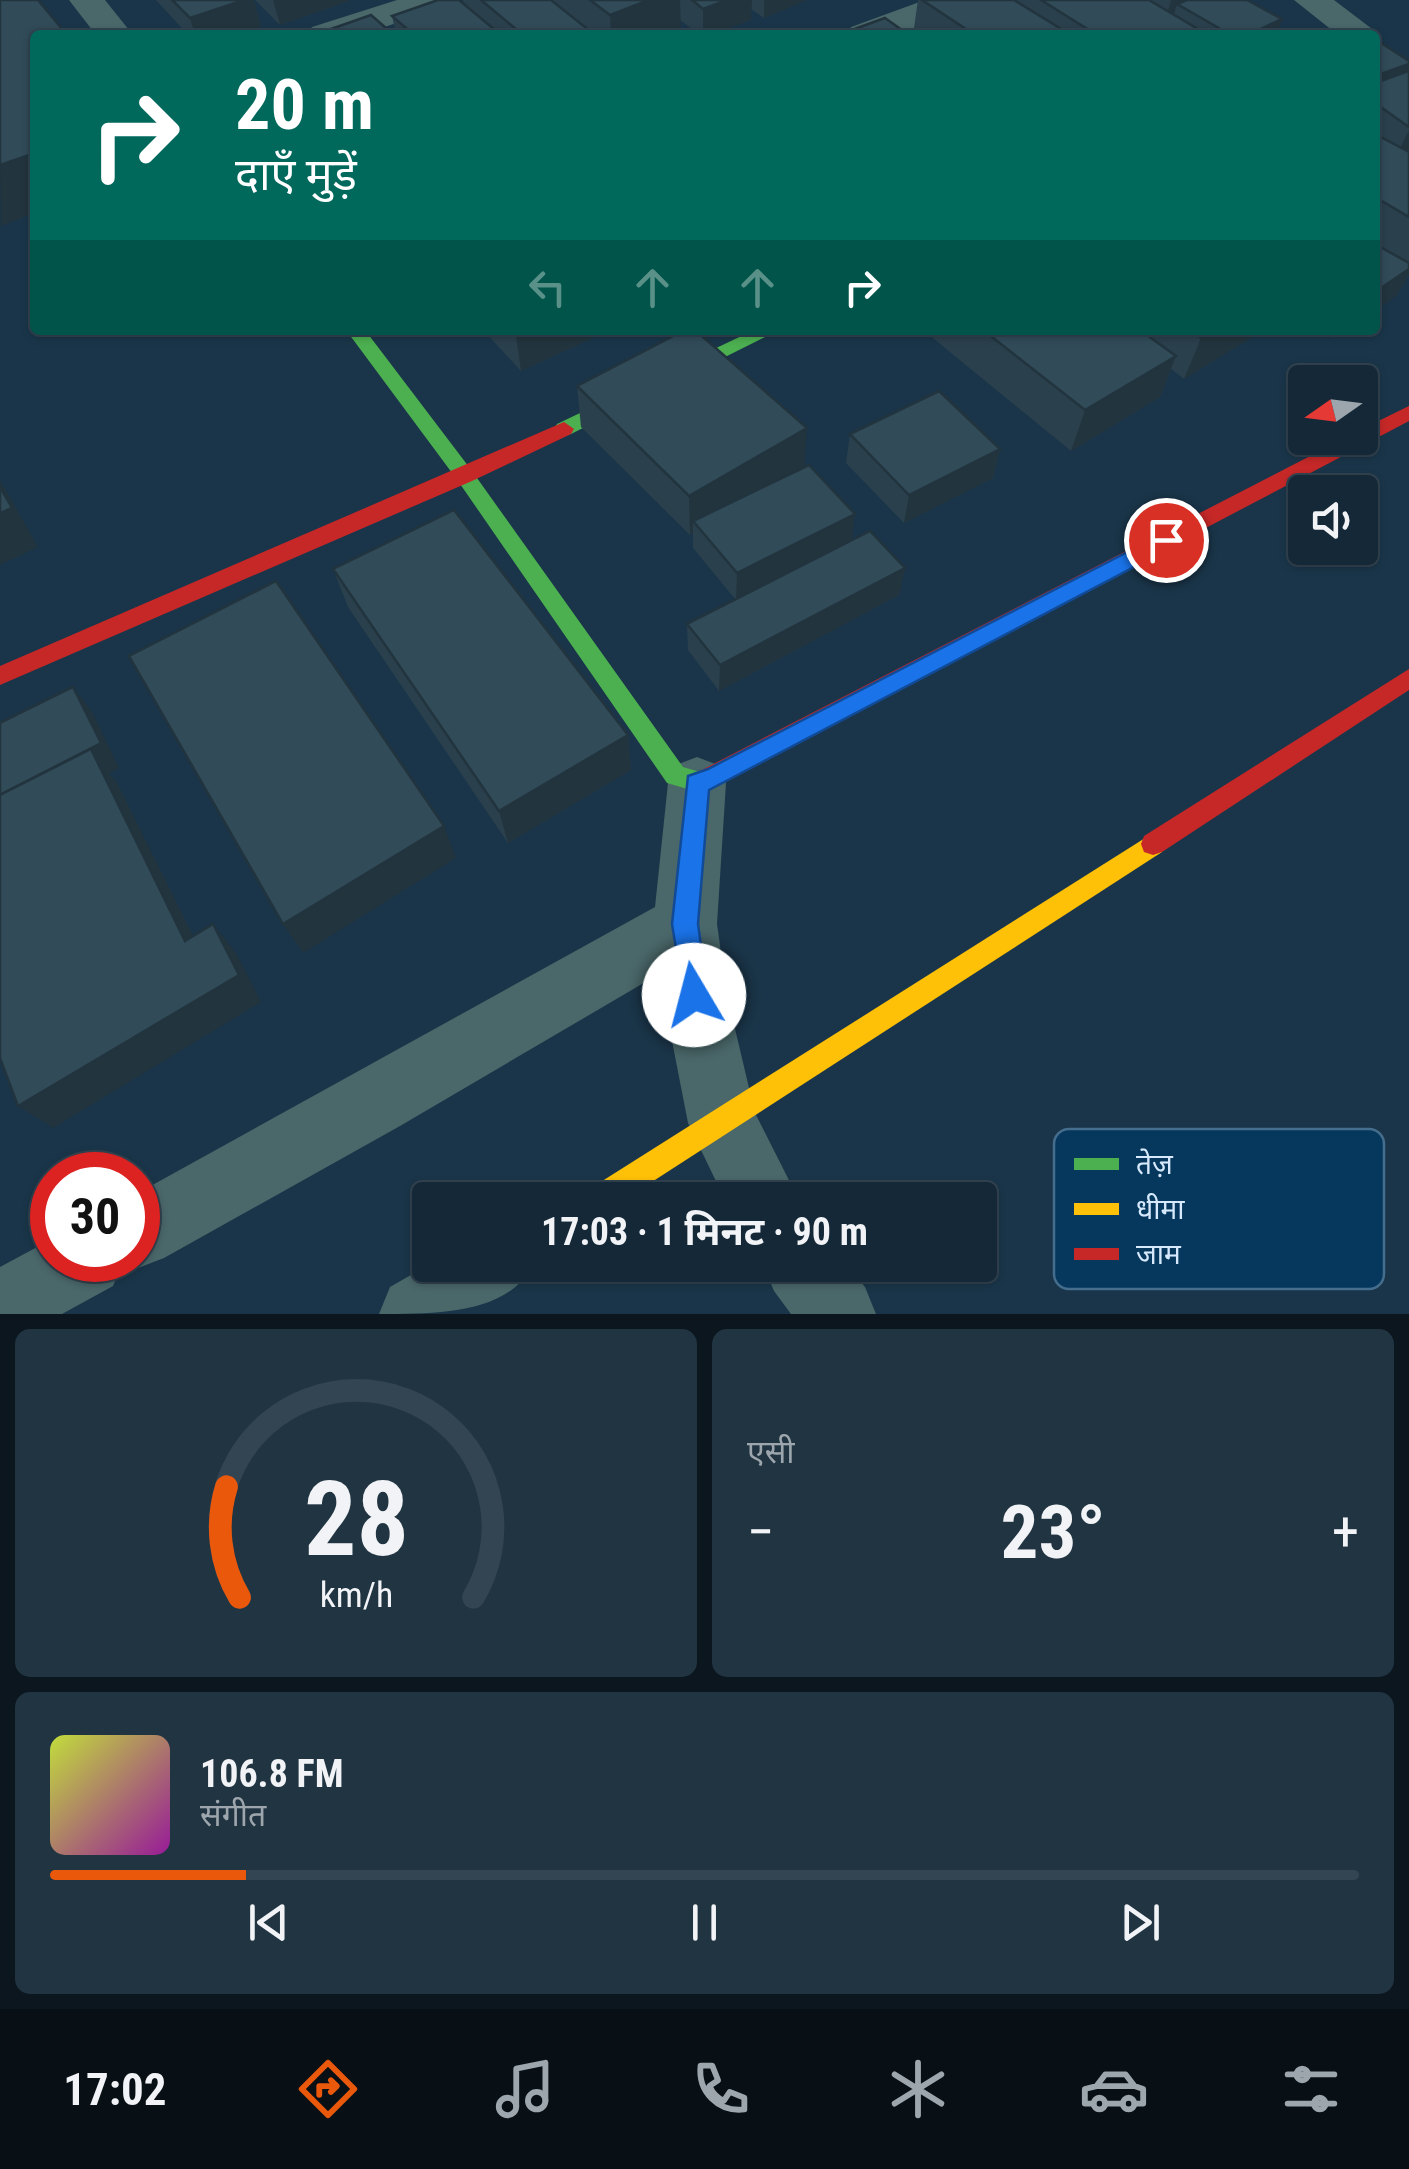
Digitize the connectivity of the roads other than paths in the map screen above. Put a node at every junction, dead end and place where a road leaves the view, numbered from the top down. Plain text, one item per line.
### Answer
1 (86, 0) edge
2 (432, 0) edge
3 (958, 0) edge
4 (1311, 0) edge
5 (111, 30) edge
6 (340, 30) edge
7 (877, 30) edge
8 (1356, 30) edge
9 (359, 335) edge
10 (760, 335) edge
11 (1409, 413) edge
12 (464, 476) junction
13 (0, 676) edge
14 (1409, 678) edge
15 (697, 783) junction
16 (685, 924) junction
17 (723, 1124) junction
18 (628, 1182) edge
19 (754, 1182) edge
20 (160, 1220) edge
21 (46, 1282) edge
22 (470, 1282) edge
23 (813, 1282) edge
24 (0, 1307) edge
25 (417, 1314) edge
26 (838, 1314) edge

1 - 5 street
2 - 6 street
3 - 7 street
4 - 8 street
9 - 12 street
10 - 12 street
11 - 15 street
12 - 13 street
12 - 15 street
14 - 17 street
15 - 16 street
16 - 17 street
16 - 20 street
17 - 18 street
17 - 19 street
21 - 24 street
22 - 25 street
23 - 26 street

